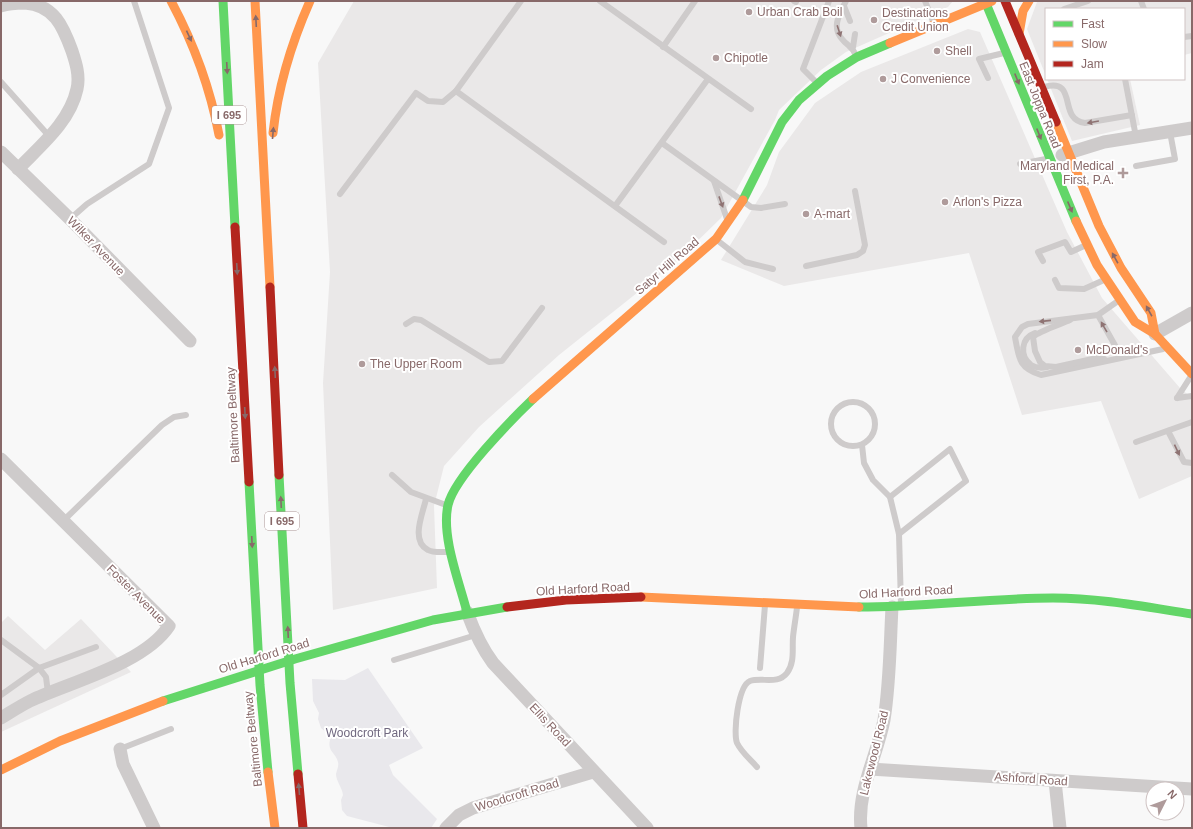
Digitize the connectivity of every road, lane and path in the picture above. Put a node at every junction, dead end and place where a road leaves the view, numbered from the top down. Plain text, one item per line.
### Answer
1 (134, 1) edge
2 (171, 1) edge
3 (223, 1) edge
4 (255, 1) edge
5 (310, 1) edge
6 (521, 1) edge
7 (600, 1) edge
8 (695, 1) edge
9 (829, 1) edge
10 (924, 1) edge
11 (1005, 1) edge
12 (1029, 1) edge
13 (1088, 1) edge
14 (988, 2) edge
15 (845, 3) edge
16 (1, 6) edge
17 (1067, 8) edge
18 (850, 21) dead end
19 (934, 25) junction
20 (855, 34) dead end
21 (1018, 34) junction
22 (663, 47) junction
23 (853, 48) junction
24 (1006, 53) junction
25 (857, 57) junction
26 (988, 78) dead end
27 (708, 79) junction
28 (1125, 80) edge
29 (1, 82) edge
30 (818, 83) junction
31 (1041, 88) junction
32 (456, 92) junction
33 (751, 110) dead end
34 (1132, 115) junction
35 (1192, 128) edge
36 (1170, 132) junction
37 (49, 136) junction
38 (1136, 137) junction
39 (662, 143) junction
40 (1, 152) edge
41 (1068, 154) junction
42 (1049, 158) junction
43 (1020, 164) dead end
44 (1136, 166) dead end
45 (18, 169) junction
46 (714, 181) junction
47 (855, 191) dead end
48 (340, 194) dead end
49 (742, 202) junction
50 (785, 204) dead end
51 (615, 206) junction
52 (267, 214) junction
53 (70, 219) junction
54 (729, 223) junction
55 (235, 230) junction
56 (716, 239) junction
57 (664, 242) dead end
58 (1087, 244) junction
59 (1043, 261) dead end
60 (806, 266) dead end
61 (773, 269) dead end
62 (1105, 279) junction
63 (1055, 280) dead end
64 (1119, 300) junction
65 (542, 308) dead end
66 (1192, 313) edge
67 (1098, 315) junction
68 (1073, 318) junction
69 (406, 324) dead end
70 (1037, 333) junction
71 (1155, 334) junction
72 (190, 342) dead end
73 (1168, 348) junction
74 (1132, 355) junction
75 (1109, 360) junction
76 (1050, 367) junction
77 (1192, 374) edge
78 (1192, 396) edge
79 (186, 415) dead end
80 (1192, 422) edge
81 (1168, 431) junction
82 (1136, 442) dead end
83 (862, 445) junction
84 (1, 459) edge
85 (1192, 463) edge
86 (392, 475) dead end
87 (890, 497) junction
88 (426, 499) junction
89 (448, 505) junction
90 (63, 521) junction
91 (899, 534) junction
92 (452, 552) junction
93 (765, 603) junction
94 (797, 606) junction
95 (897, 606) junction
96 (467, 612) junction
97 (1192, 614) edge
98 (476, 635) junction
99 (1, 640) edge
100 (96, 647) dead end
101 (394, 660) dead end
102 (39, 668) junction
103 (760, 668) dead end
104 (48, 693) junction
105 (1, 694) edge
106 (1, 718) edge
107 (171, 729) dead end
108 (120, 749) joint
109 (757, 767) dead end
110 (870, 769) junction
111 (1, 770) edge
112 (593, 772) junction
113 (1055, 781) junction
114 (1192, 789) edge
115 (154, 828) edge
116 (275, 828) edge
117 (303, 828) edge
118 (446, 828) edge
119 (647, 828) edge
120 (861, 828) edge
121 (1060, 828) edge

1 - 53 lane
2 -> 55 main road
3 -> 55 main road, Baltimore Beltway / I 695
52 -> 4 main road, I 695
52 -> 5 main road
6 - 32 lane
7 - 22 lane
8 - 22 lane
9 - 30 lane
10 - 19 lane
11 - 21 main road, East Joppa Road
12 - 21 main road
13 - 17 lane
14 - 19 main road, Satyr Hill Road
14 - 24 main road, East Joppa Road
15 - 18 lane
15 -> 23 lane
16 - 37 street
19 - 25 main road, Satyr Hill Road
20 - 23 lane
21 - 31 main road, East Joppa Road
22 - 27 lane
23 - 25 lane
24 - 26 lane
24 -> 42 main road, East Joppa Road
25 - 30 main road, Satyr Hill Road
27 - 33 lane
27 - 39 lane
28 - 34 lane
29 - 37 lane
30 - 49 main road, Satyr Hill Road
34 -> 31 lane
31 - 41 main road, East Joppa Road
32 - 48 lane
32 - 51 lane
34 - 38 lane
35 - 36 street
36 - 38 street
36 - 44 lane
37 - 45 street
38 - 41 street
39 - 46 lane
39 - 51 lane
40 - 45 street, Wilker Avenue
41 - 42 street
71 -> 41 main road, East Joppa Road
42 - 43 lane
42 -> 58 main road, East Joppa Road
45 - 53 street, Wilker Avenue
46 - 49 lane
46 -> 54 lane
47 - 60 lane
49 - 50 lane
49 - 54 main road, Satyr Hill Road
51 - 57 lane
117 -> 52 main road, I 695
53 - 72 street, Wilker Avenue
54 - 56 main road, Satyr Hill Road
55 -> 116 main road, Baltimore Beltway / I 695
56 - 61 lane
56 - 89 main road, Satyr Hill Road
58 - 59 lane
58 - 62 main road, East Joppa Road
62 - 63 lane
62 - 64 main road, East Joppa Road
64 - 67 lane
64 - 71 main road, East Joppa Road
65 - 69 lane
66 - 71 street
67 - 68 lane
74 -> 67 lane
68 - 70 lane
68 -> 75 lane
70 - 76 lane
70 - 76 lane
71 - 73 main road, East Joppa Road
73 - 74 lane
73 - 77 main road, East Joppa Road
74 - 75 lane
75 - 76 lane
77 - 78 lane
79 - 90 lane
80 - 81 lane
81 - 82 lane
81 -> 85 lane
83 - 83 lane
83 - 87 lane
84 - 90 street, Foster Avenue
86 - 88 lane
87 - 91 lane
87 - 91 lane
88 - 89 lane
88 - 92 lane
89 - 92 main road, Satyr Hill Road
90 - 104 street, Foster Avenue
91 - 95 lane
92 - 96 main road, Satyr Hill Road
93 - 94 main road, Old Harford Road
93 - 96 main road, Old Harford Road
93 - 103 lane
94 - 95 main road, Old Harford Road
94 - 109 lane
95 - 97 main road, Old Harford Road
95 - 110 street, Lakewood Road
96 - 98 street, Ellis Road
96 - 111 main road, Old Harford Road
98 - 101 lane
98 - 112 street, Ellis Road
99 - 102 lane
100 - 102 lane
102 - 104 lane
102 - 105 lane
104 - 106 street, Foster Avenue
107 - 108 lane
108 - 115 street
110 - 113 street, Ashford Road
110 - 120 street, Lakewood Road
112 - 118 street, Woodcroft Road
112 - 119 street, Ellis Road
113 - 114 street, Ashford Road
113 - 121 street

